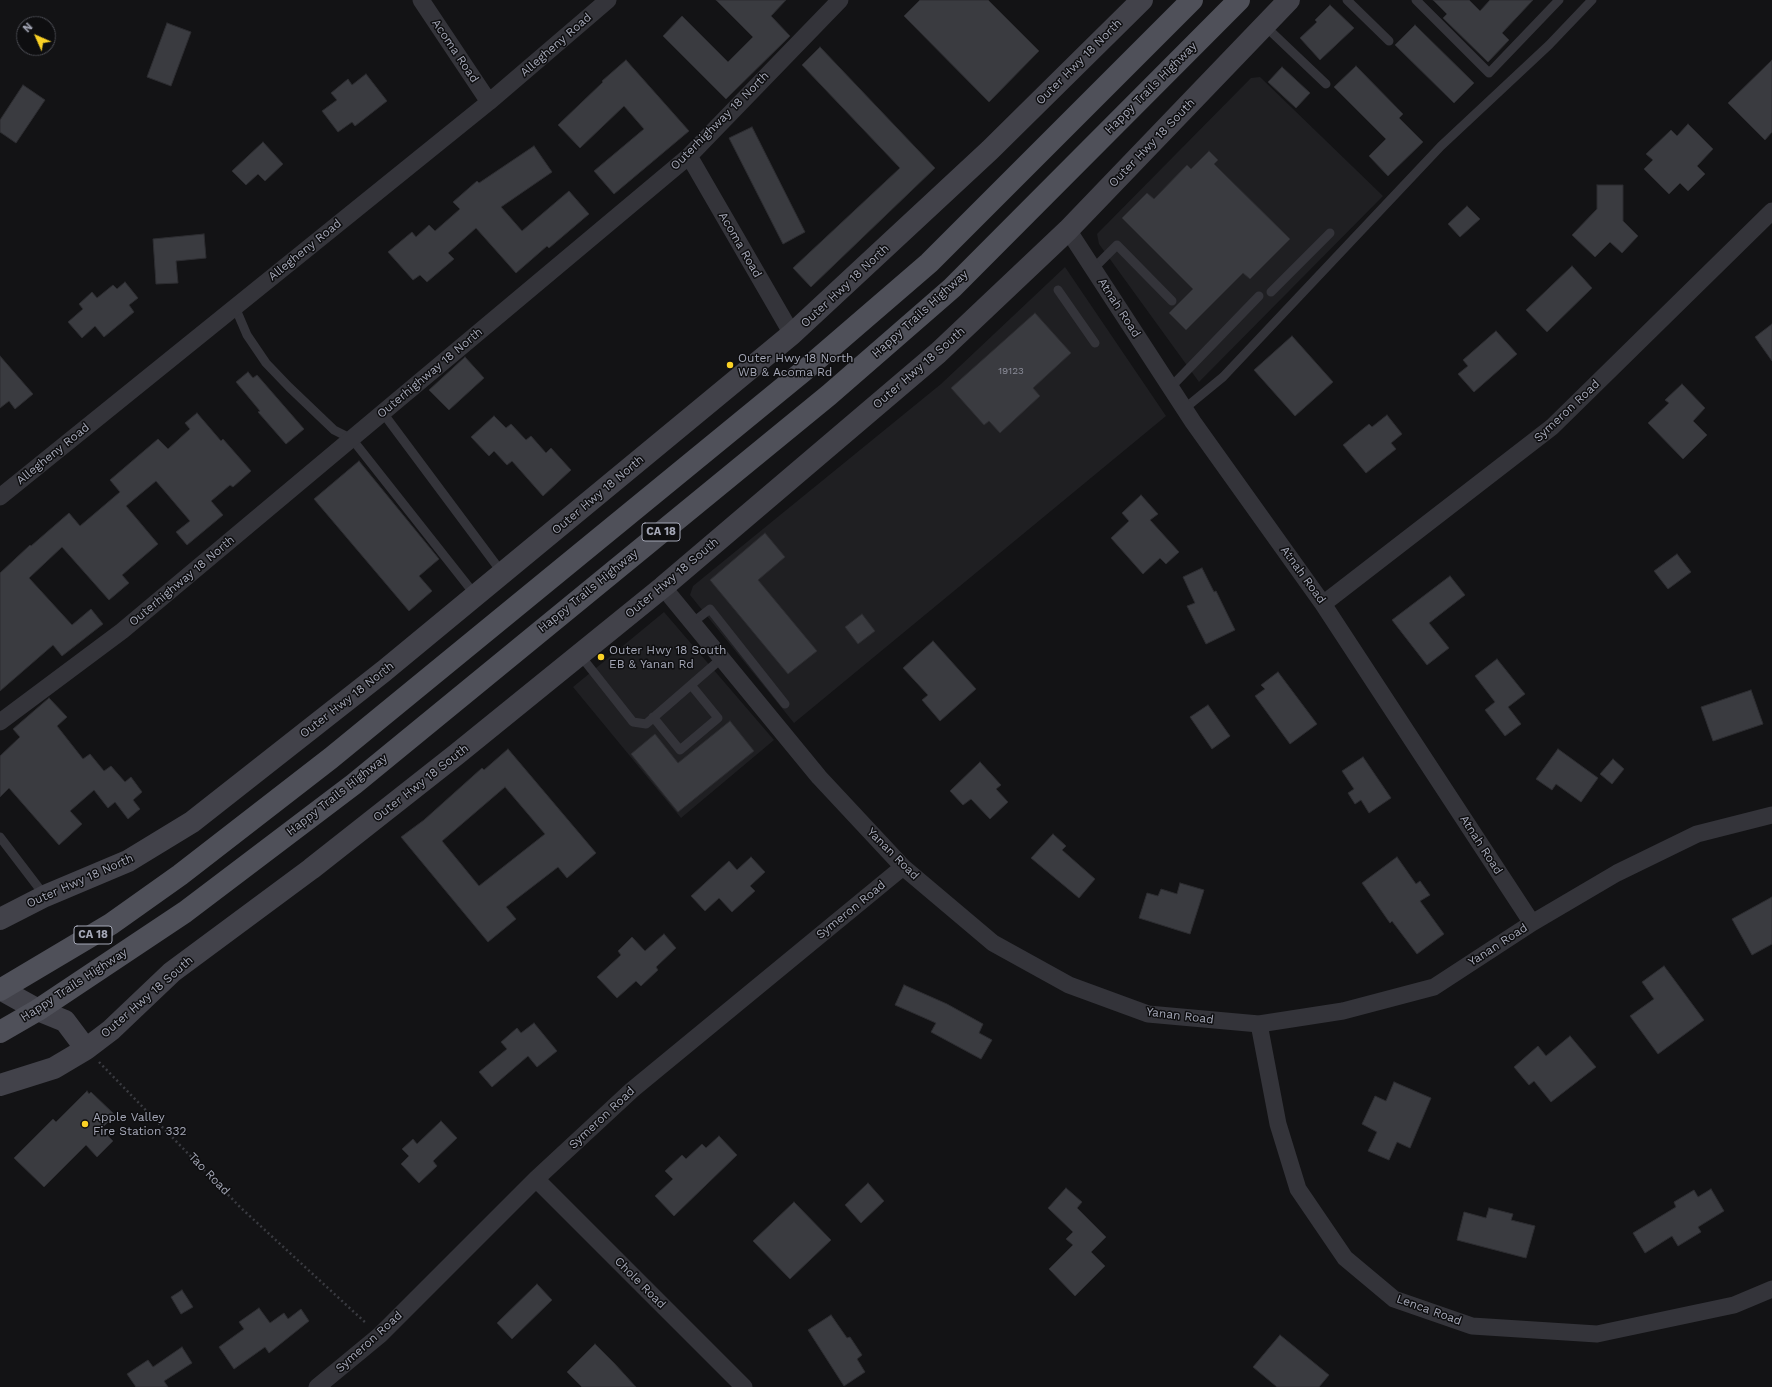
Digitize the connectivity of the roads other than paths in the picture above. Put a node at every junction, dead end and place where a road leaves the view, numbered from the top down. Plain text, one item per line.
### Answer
1 (421, 0) edge
2 (608, 0) edge
3 (840, 0) edge
4 (1142, 0) edge
5 (1192, 0) edge
6 (1239, 0) edge
7 (1289, 0) edge
8 (1347, 0) edge
9 (1416, 0) edge
10 (1559, 0) edge
11 (1592, 0) edge
12 (1264, 25) junction
13 (1389, 41) dead end
14 (1326, 84) dead end
15 (489, 102) junction
16 (689, 156) junction
17 (1772, 211) edge
18 (1068, 230) junction
19 (1330, 233) dead end
20 (1093, 269) junction
21 (1058, 290) dead end
22 (1271, 292) dead end
23 (1259, 296) dead end
24 (1172, 301) dead end
25 (235, 307) junction
26 (792, 334) junction
27 (1095, 343) dead end
28 (1170, 388) junction
29 (1184, 409) junction
30 (383, 413) junction
31 (352, 439) junction
32 (0, 497) edge
33 (503, 574) junction
34 (663, 587) junction
35 (476, 596) junction
36 (1323, 604) junction
37 (692, 623) junction
38 (580, 654) junction
39 (722, 658) junction
40 (691, 685) junction
41 (785, 704) dead end
42 (653, 717) junction
43 (0, 722) edge
44 (1772, 815) edge
45 (0, 837) edge
46 (903, 867) junction
47 (45, 896) junction
48 (0, 919) edge
49 (1532, 923) junction
50 (0, 990) edge
51 (38, 1010) junction
52 (1260, 1024) junction
53 (0, 1032) edge
54 (86, 1049) junction
55 (0, 1085) edge
56 (536, 1179) junction
57 (1772, 1288) edge
58 (317, 1387) edge
59 (744, 1387) edge

1 - 15 street, Acoma Road
2 - 15 street, Allegheny Road
3 - 16 street, Outerhighway 18 North
4 - 26 street, Outer Hwy 18 North
5 - 50 main road, CA 18
6 - 51 main road, Happy Trails Highway / CA 18
7 - 12 street, Outer Hwy 18 South
8 - 13 lane
9 - 10 lane
11 - 29 lane
12 - 14 lane
12 - 18 street, Outer Hwy 18 South
15 - 25 street, Allegheny Road
16 - 26 street, Acoma Road
16 - 30 street, Outerhighway 18 North
17 - 36 street, Symeron Road
18 - 20 street, Atnah Road
18 - 34 street, Outer Hwy 18 South
19 - 22 lane
20 - 24 lane
20 - 28 street, Atnah Road
21 - 27 lane
23 - 28 lane
25 - 31 lane
25 - 32 street, Allegheny Road
26 - 33 street, Outer Hwy 18 North
28 - 29 street, Atnah Road
29 - 36 street, Atnah Road
30 - 31 street, Outerhighway 18 North
30 - 33 lane
31 - 35 lane
31 - 43 street, Outerhighway 18 North
33 - 35 street, Outer Hwy 18 North
34 - 37 street, Yanan Road
34 - 38 street, Outer Hwy 18 South
35 - 47 street, Outer Hwy 18 North
36 - 49 street, Atnah Road
37 - 39 street, Yanan Road
37 - 41 lane
38 - 42 lane
38 - 54 street, Outer Hwy 18 South
39 - 40 lane
39 - 46 street, Yanan Road
40 - 42 lane
40 - 42 lane
44 - 49 street, Yanan Road
45 - 47 lane
46 - 52 street, Yanan Road
46 - 56 street, Symeron Road
47 - 48 street, Outer Hwy 18 North
49 - 52 street, Yanan Road
50 - 51 street
51 - 53 main road, Happy Trails Highway / CA 18
51 - 54 street
52 - 57 street, Lenca Road
54 - 55 street, Outer Hwy 18 South
56 - 58 street, Symeron Road
56 - 59 street, Chole Road

